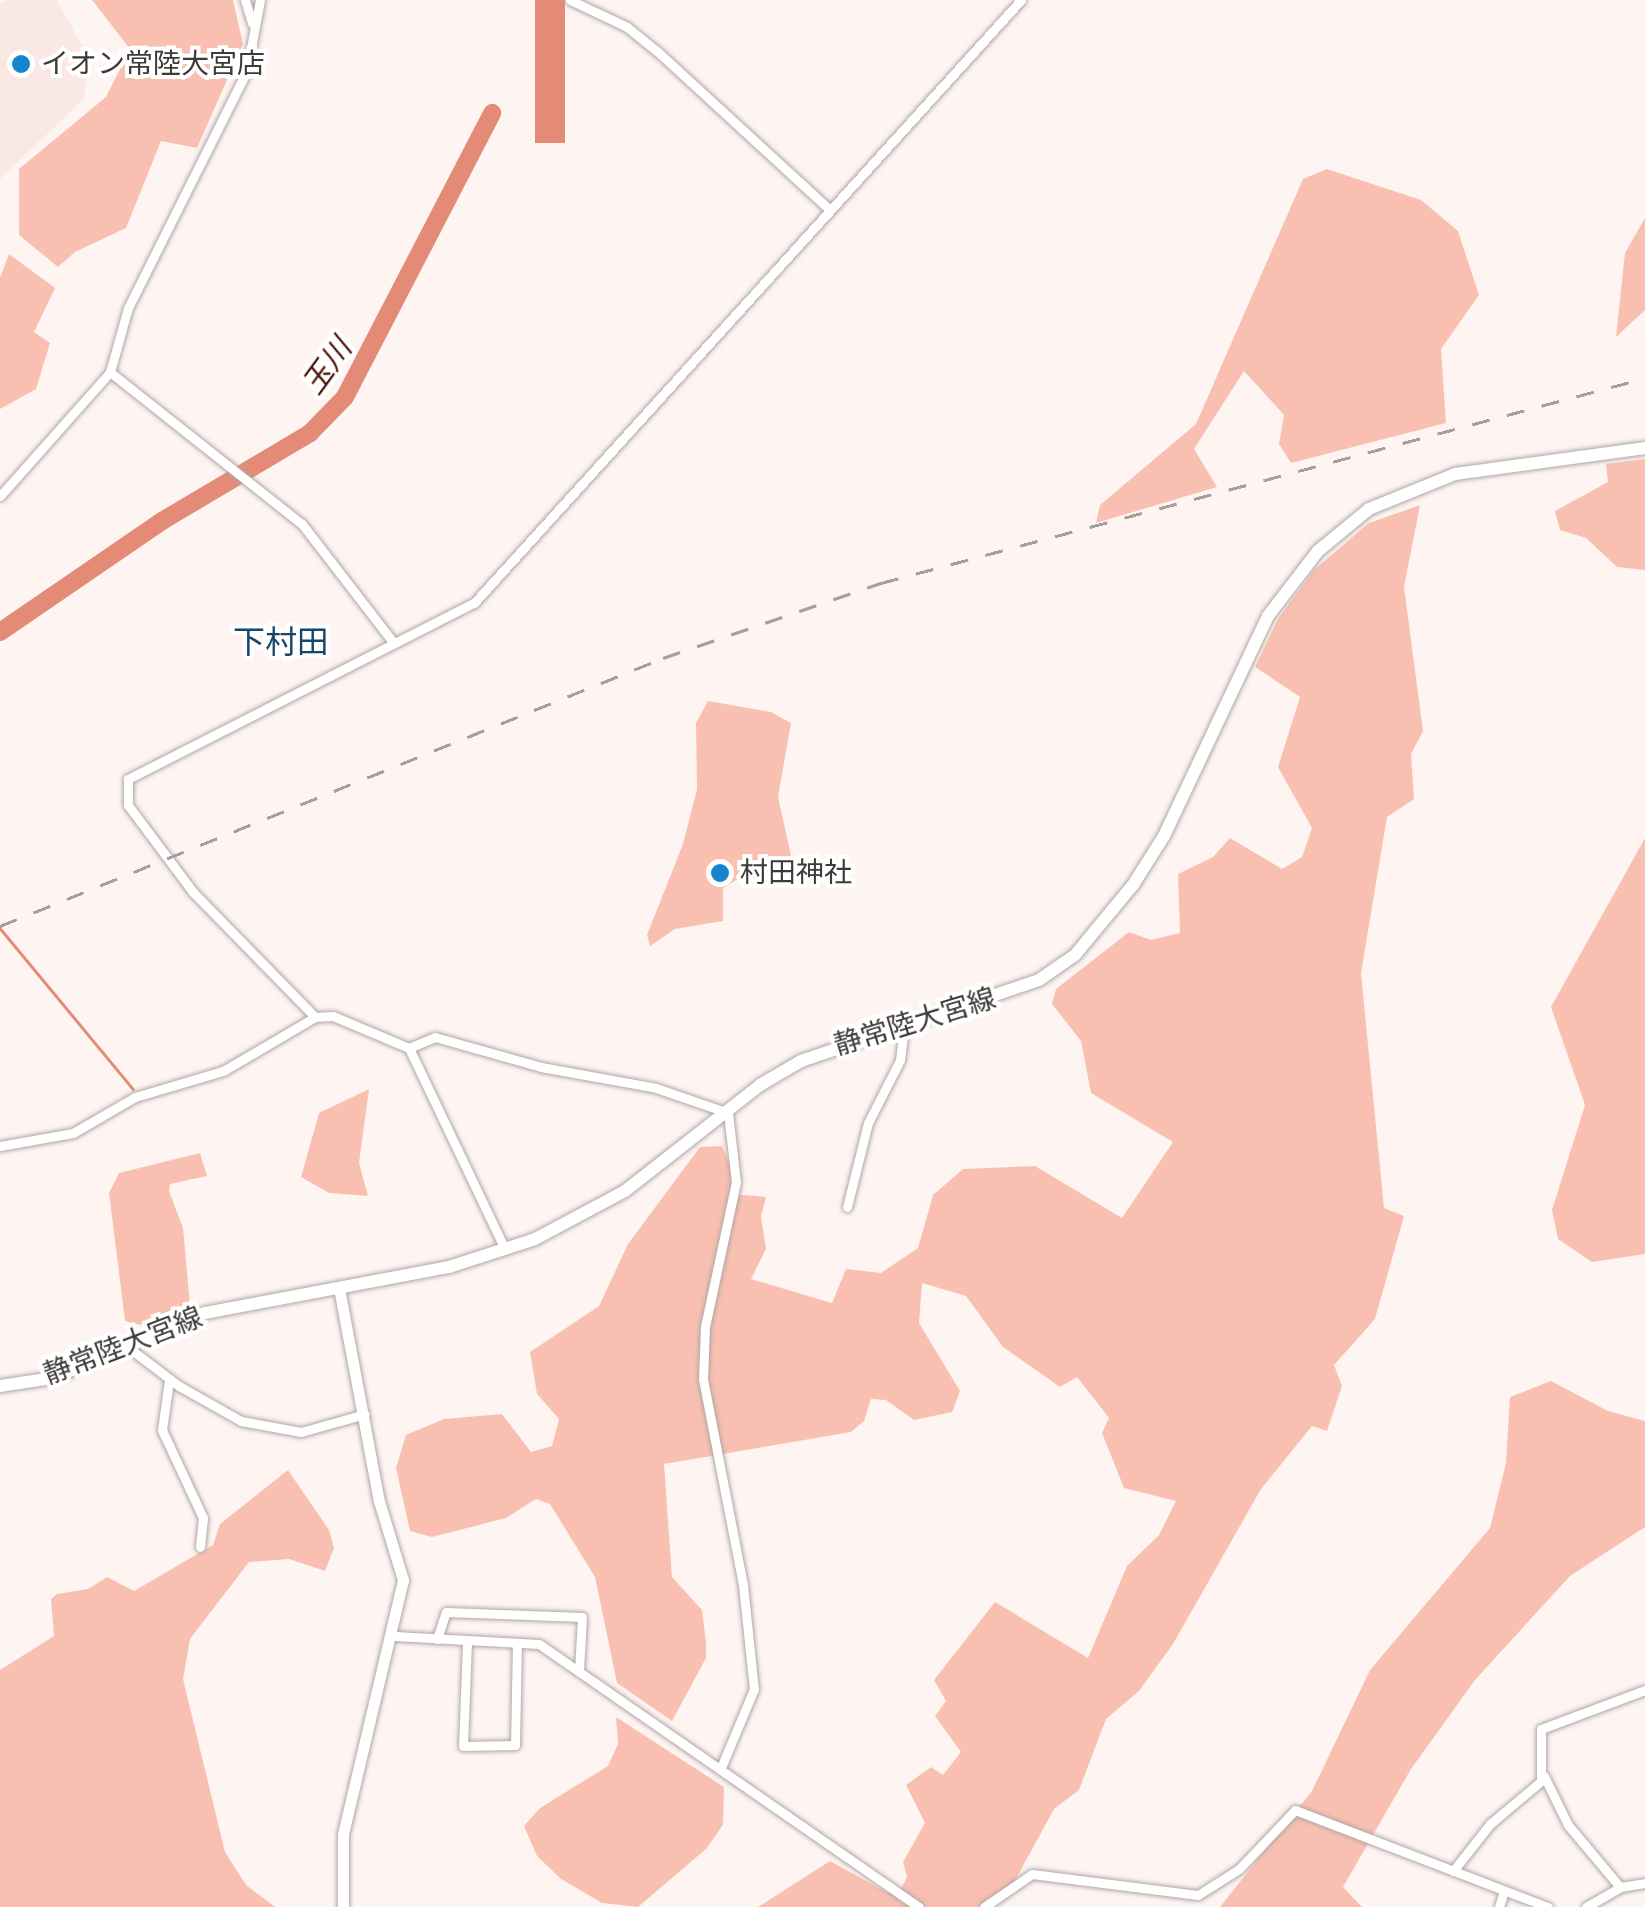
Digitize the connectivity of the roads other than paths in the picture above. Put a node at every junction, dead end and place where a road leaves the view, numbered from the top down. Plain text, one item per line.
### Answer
1 (245, 0) edge
2 (260, 0) edge
3 (570, 0) edge
4 (1021, 0) edge
5 (253, 26) junction
6 (829, 209) junction
7 (110, 372) junction
8 (1645, 448) edge
9 (0, 496) edge
10 (393, 642) junction
11 (315, 1018) junction
12 (904, 1026) junction
13 (409, 1048) junction
14 (728, 1113) junction
15 (0, 1146) edge
16 (848, 1207) dead end
17 (505, 1249) junction
18 (339, 1288) junction
19 (125, 1344) junction
20 (169, 1380) junction
21 (0, 1386) edge
22 (365, 1414) junction
23 (200, 1547) dead end
24 (395, 1636) junction
25 (437, 1640) junction
26 (467, 1642) junction
27 (517, 1644) junction
28 (579, 1671) junction
29 (1645, 1690) edge
30 (722, 1766) junction
31 (1544, 1776) junction
32 (1452, 1871) junction
33 (1645, 1884) edge
34 (1620, 1887) junction
35 (1504, 1891) junction
36 (343, 1907) edge
37 (919, 1907) edge
38 (984, 1907) edge
39 (1500, 1907) edge
40 (1548, 1907) edge
41 (1586, 1907) edge

1 - 5 street
2 - 5 street
3 - 6 street
4 - 6 street
5 - 7 street
6 - 10 street
7 - 9 street
7 - 10 street
8 - 12 main road, 静常陸大宮線
10 - 11 street
11 - 13 street
11 - 15 street
12 - 14 main road, 静常陸大宮線
12 - 16 street
13 - 14 street
13 - 17 street
14 - 17 main road, 静常陸大宮線
14 - 30 street
17 - 18 main road, 静常陸大宮線
18 - 19 main road, 静常陸大宮線
18 - 22 street
19 - 20 street
19 - 21 main road, 静常陸大宮線
20 - 22 street
20 - 23 street
22 - 24 street
24 - 25 street
24 - 36 street
25 - 26 street
25 - 28 street
26 - 27 street
26 - 27 street
27 - 28 street
28 - 30 street
29 - 31 street
30 - 37 street
31 - 32 street
31 - 34 street
32 - 35 street
32 - 38 street
33 - 34 street
34 - 41 street
35 - 39 street
35 - 40 street

